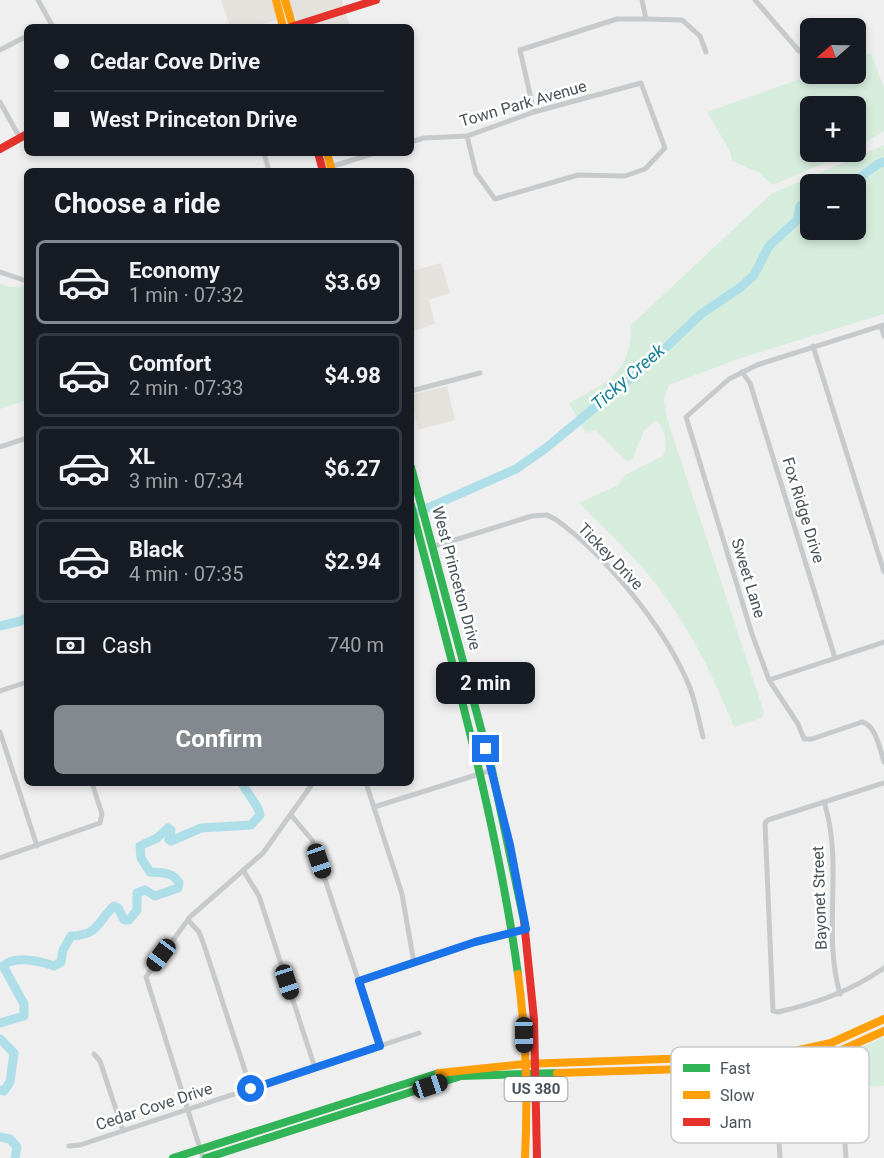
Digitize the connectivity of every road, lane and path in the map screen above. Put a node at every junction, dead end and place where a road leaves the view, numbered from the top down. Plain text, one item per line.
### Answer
1 (38, 0) edge
2 (276, 0) edge
3 (285, 0) edge
4 (376, 0) edge
5 (642, 0) edge
6 (755, 0) edge
7 (352, 4) edge
8 (646, 19) junction
9 (51, 24) edge
10 (282, 24) edge
11 (291, 24) edge
12 (300, 24) edge
13 (24, 38) edge
14 (0, 50) edge
15 (799, 51) dead end
16 (706, 52) dead end
17 (0, 102) edge
18 (534, 112) junction
19 (23, 136) edge
20 (467, 136) junction
21 (414, 141) edge
22 (0, 148) edge
23 (367, 156) edge
24 (334, 168) edge
25 (0, 272) edge
26 (24, 280) edge
27 (882, 326) edge
28 (884, 336) edge
29 (813, 346) junction
30 (742, 372) junction
31 (480, 373) dead end
32 (414, 390) edge
33 (24, 439) edge
34 (0, 447) edge
35 (414, 476) edge
36 (414, 517) edge
37 (434, 546) junction
38 (423, 550) junction
39 (884, 572) edge
40 (884, 642) edge
41 (835, 658) junction
42 (769, 680) junction
43 (24, 683) edge
44 (0, 691) edge
45 (0, 732) edge
46 (703, 737) dead end
47 (884, 762) edge
48 (492, 770) junction
49 (480, 773) junction
50 (884, 783) edge
51 (94, 786) edge
52 (311, 786) edge
53 (367, 786) edge
54 (825, 802) junction
55 (374, 807) junction
56 (291, 815) junction
57 (38, 846) junction
58 (0, 858) edge
59 (243, 870) junction
60 (188, 920) junction
61 (526, 929) junction
62 (513, 932) junction
63 (414, 963) junction
64 (884, 968) edge
65 (359, 981) junction
66 (840, 994) junction
67 (884, 1019) edge
68 (884, 1031) edge
69 (418, 1034) dead end
70 (831, 1043) junction
71 (380, 1046) junction
72 (814, 1047) edge
73 (833, 1047) edge
74 (848, 1047) edge
75 (94, 1054) dead end
76 (658, 1060) junction
77 (671, 1061) edge
78 (524, 1064) junction
79 (536, 1064) junction
80 (315, 1068) junction
81 (447, 1070) junction
82 (671, 1070) edge
83 (658, 1071) junction
84 (525, 1076) junction
85 (536, 1076) junction
86 (430, 1086) junction
87 (251, 1089) junction
88 (187, 1110) junction
89 (123, 1131) junction
90 (779, 1143) edge
91 (845, 1143) edge
92 (69, 1146) dead end
93 (203, 1155) edge
94 (173, 1158) edge
95 (525, 1158) edge
96 (537, 1158) edge
97 (780, 1158) edge
98 (846, 1158) edge

1 - 9 street
2 - 10 main road
3 - 11 main road
4 - 7 main road
5 - 8 street
6 - 15 street
7 - 12 main road
8 - 16 street
8 - 18 street
13 - 14 street
17 - 19 street
18 - 20 street, Town Park Avenue
18 - 20 street, Town Park Avenue
19 - 22 main road
20 - 21 street, Town Park Avenue
23 - 24 street
25 - 26 street
27 - 28 street
27 - 29 street
29 - 30 street
29 - 39 street
30 - 41 street, Fox Ridge Drive
30 - 42 street, Sweet Lane
31 - 32 street
33 - 34 street
35 - 37 main road, West Princeton Drive / US 380
36 - 38 main road, West Princeton Drive / US 380
37 - 38 street, Tickey Drive
37 - 46 street, Tickey Drive
37 - 48 main road, West Princeton Drive / US 380
38 - 49 main road, West Princeton Drive / US 380
40 - 41 street
41 - 42 street
42 - 47 street, Sweet Lane
43 - 44 street
45 - 57 street
48 - 49 street
48 - 61 main road, West Princeton Drive / US 380
49 - 55 street
49 - 62 main road, West Princeton Drive / US 380
50 - 54 street
51 - 57 street
52 - 56 street
53 - 55 street
54 - 66 street, Bayonet Street
54 - 66 street
55 - 63 street
56 - 59 street
56 - 65 street
57 - 58 street
59 - 60 street
59 - 80 street
60 - 87 street
60 - 88 street
61 - 62 street
61 - 79 main road, West Princeton Drive / US 380
62 - 63 street
62 - 78 main road, West Princeton Drive / US 380
63 - 65 street
64 - 66 street
65 - 71 street
67 - 70 main road
68 - 74 main road
69 - 71 street, Cedar Cove Drive
70 - 72 main road
70 - 73 street
71 - 80 street, Cedar Cove Drive
75 - 89 street
76 - 77 main road
76 - 79 main road
76 - 83 main road
78 - 79 main road
78 - 81 main road
78 - 84 main road, West Princeton Drive / US 380
79 - 85 main road, West Princeton Drive / US 380
80 - 87 street, Cedar Cove Drive
81 - 86 main road
81 - 93 main road
82 - 83 main road
83 - 85 main road
84 - 85 main road
84 - 86 main road
84 - 95 main road, West Princeton Drive / US 380
85 - 96 main road, West Princeton Drive / US 380
86 - 93 main road
87 - 88 street, Cedar Cove Drive
88 - 89 street, Cedar Cove Drive
88 - 93 street
89 - 92 street, Cedar Cove Drive
90 - 97 street
91 - 98 street
93 - 94 main road

